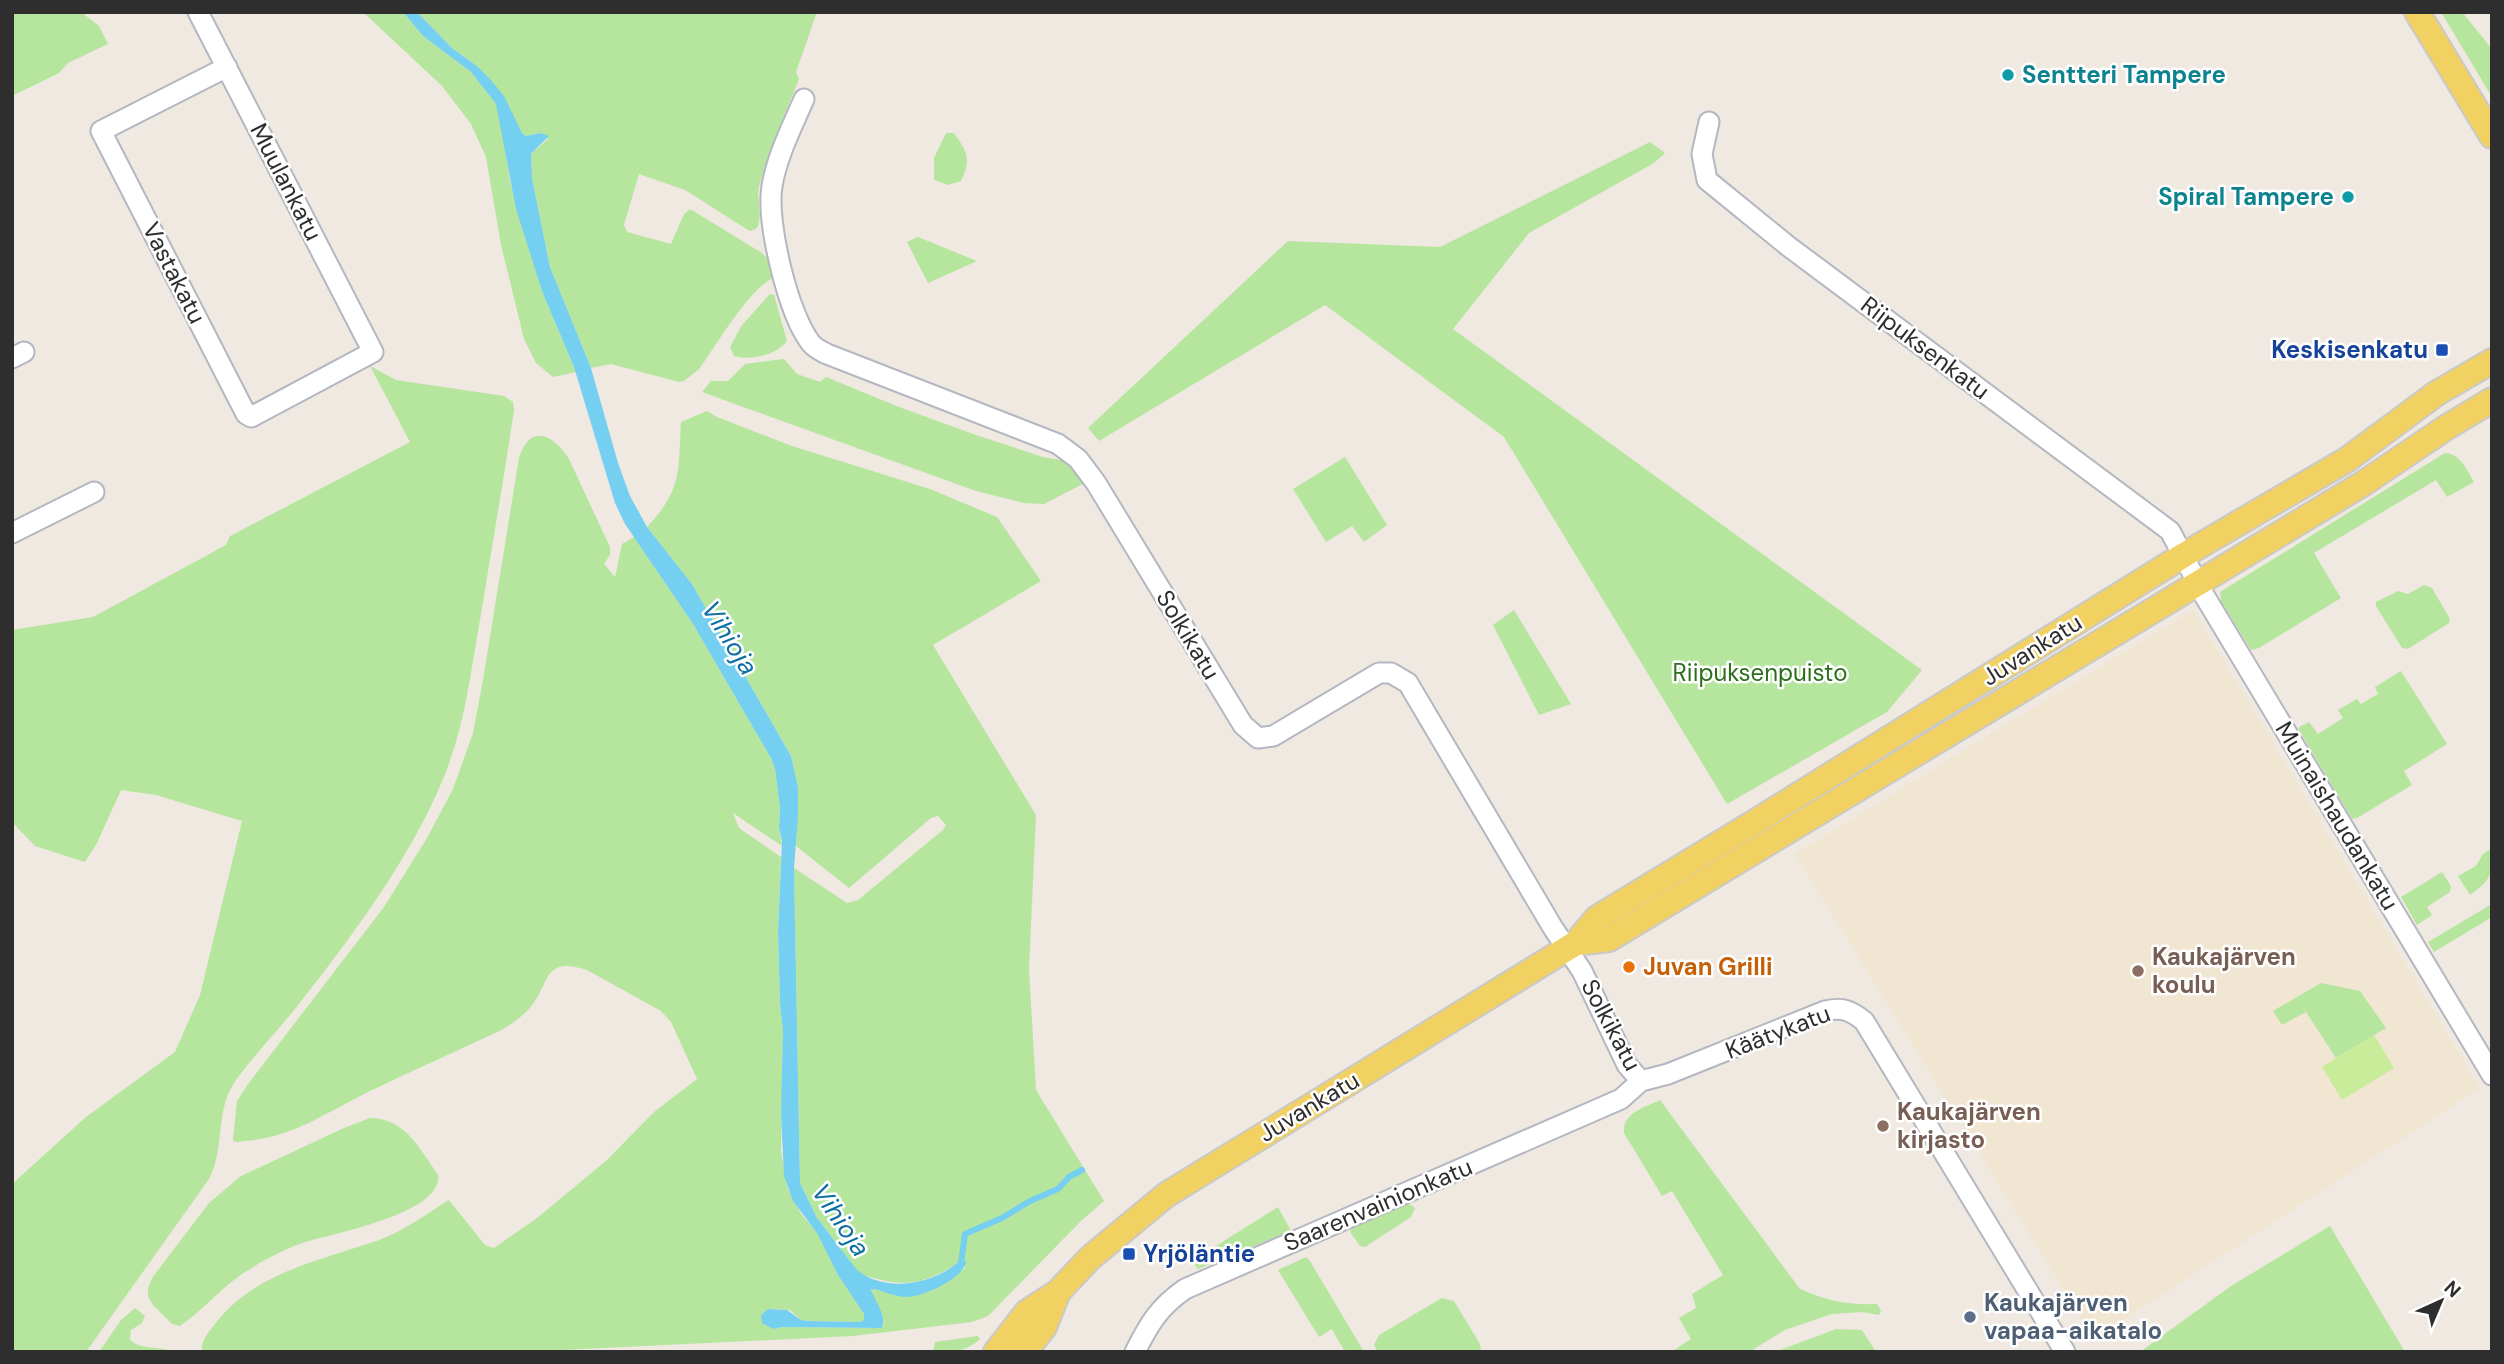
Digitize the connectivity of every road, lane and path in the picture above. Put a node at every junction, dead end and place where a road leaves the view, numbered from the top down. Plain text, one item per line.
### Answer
1 (198, 12) edge
2 (2417, 12) edge
3 (227, 67) junction
4 (804, 99) dead end
5 (1709, 122) dead end
6 (2492, 136) edge
7 (373, 352) joint
8 (2492, 361) edge
9 (2492, 400) edge
10 (94, 492) dead end
11 (12, 533) edge
12 (2184, 555) junction
13 (2199, 582) junction
14 (1572, 946) junction
15 (2492, 1075) edge
16 (1642, 1081) junction
17 (1058, 1292) junction
18 (996, 1352) edge
19 (1025, 1352) edge
20 (1135, 1352) edge
21 (2066, 1352) edge

1 - 3 street, Muulankatu
2 - 6 main road
3 - 7 street, Muulankatu
3 - 7 street, Vastakatu
4 - 14 street, Solkikatu
5 - 12 street, Riipuksenkatu
8 - 12 main road, Juvankatu
9 - 13 main road, Juvankatu
10 - 11 street
12 - 13 street, Muinaishaudankatu
12 - 14 main road, Juvankatu
13 - 14 main road, Juvankatu
13 - 15 street, Muinaishaudankatu
14 - 16 street, Solkikatu
14 - 17 main road, Juvankatu
16 - 20 street, Saarenvainionkatu
16 - 21 street, Käätykatu
17 - 18 main road, Juvankatu
17 - 19 main road, Juvankatu

